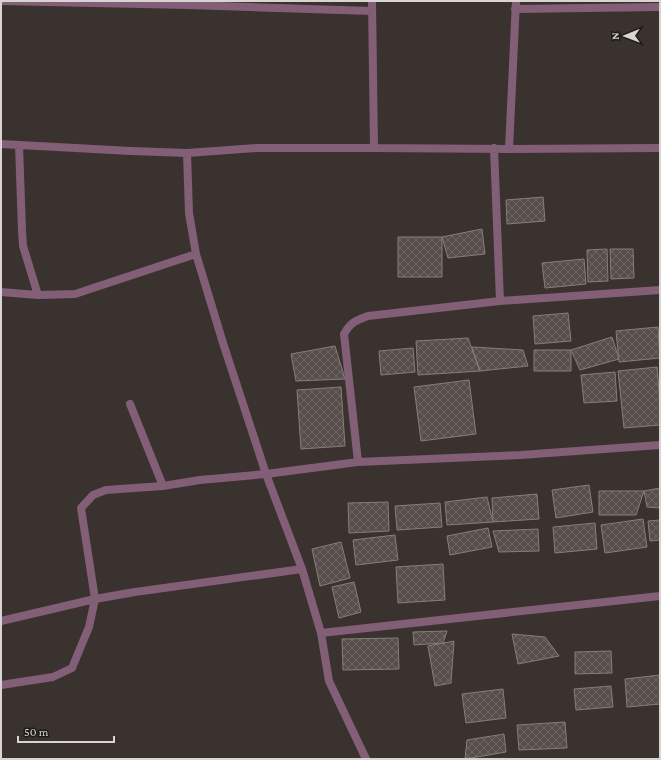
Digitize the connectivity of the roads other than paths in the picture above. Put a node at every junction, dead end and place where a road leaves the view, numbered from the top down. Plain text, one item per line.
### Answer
1 (1, 1) edge
2 (372, 1) edge
3 (515, 5) edge
4 (660, 7) edge
5 (372, 12) junction
6 (1, 144) edge
7 (19, 145) junction
8 (374, 148) junction
9 (494, 148) junction
10 (660, 148) edge
11 (509, 149) junction
12 (187, 153) junction
13 (196, 254) junction
14 (660, 290) edge
15 (1, 292) edge
16 (38, 295) junction
17 (500, 301) junction
18 (130, 404) dead end
19 (660, 445) edge
20 (358, 462) junction
21 (266, 474) junction
22 (163, 486) junction
23 (302, 569) junction
24 (660, 596) edge
25 (95, 600) junction
26 (1, 621) edge
27 (322, 634) junction
28 (1, 684) edge
29 (366, 759) edge

1 - 5 street
2 - 5 street
3 - 4 street
3 - 11 street
5 - 8 street
6 - 7 street
7 - 12 street
7 - 16 street
8 - 9 street
8 - 12 street
9 - 11 street
9 - 17 street
10 - 11 street
12 - 13 street
13 - 16 street
13 - 21 street
14 - 17 street
15 - 16 street
17 - 20 street
18 - 22 street
19 - 20 street
20 - 21 street
21 - 22 street
21 - 23 street
22 - 25 street
23 - 25 street
23 - 27 street
24 - 27 street
25 - 26 street
25 - 28 street
27 - 29 street

